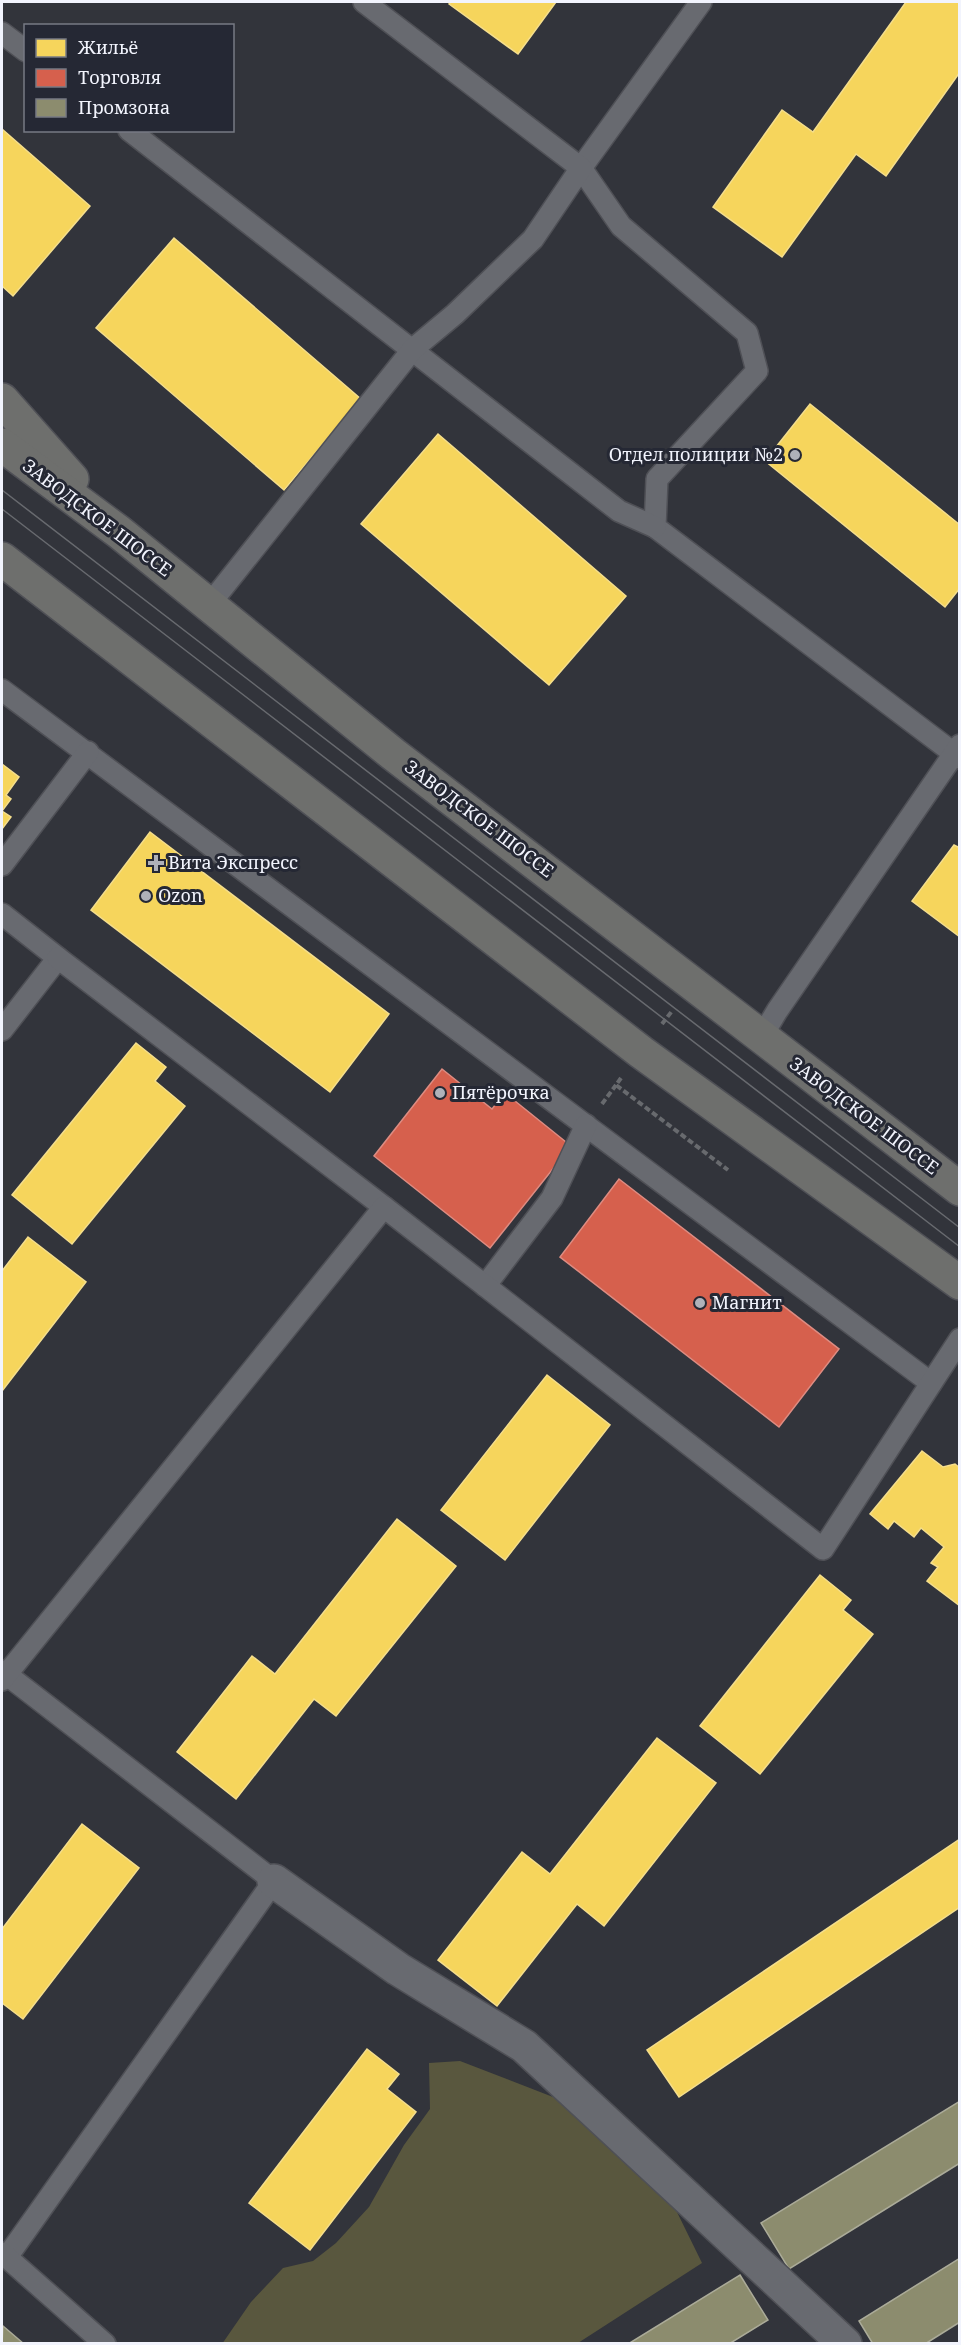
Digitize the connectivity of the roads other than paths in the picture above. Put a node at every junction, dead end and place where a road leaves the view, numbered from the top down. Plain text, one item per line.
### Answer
1 (364, 2) edge
2 (701, 2) edge
3 (2, 33) edge
4 (24, 50) edge
5 (132, 132) edge
6 (581, 168) junction
7 (413, 349) junction
8 (2, 400) edge
9 (2, 445) edge
10 (655, 527) junction
11 (119, 532) junction
12 (2, 560) edge
13 (2, 580) edge
14 (54, 602) junction
15 (209, 605) junction
16 (2, 690) edge
17 (88, 752) junction
18 (958, 752) edge
19 (2, 865) edge
20 (2, 914) edge
21 (58, 958) junction
22 (2, 1030) edge
23 (761, 1038) junction
24 (586, 1125) junction
25 (960, 1189) edge
26 (384, 1207) junction
27 (960, 1283) edge
28 (485, 1286) junction
29 (960, 1339) edge
30 (931, 1383) junction
31 (3, 1675) edge
32 (274, 1881) junction
33 (4, 2255) edge
34 (105, 2343) edge
35 (845, 2343) edge

1 - 6 lane
2 - 6 lane
3 - 4 lane
5 - 7 lane
6 - 7 lane
6 - 10 lane
7 - 10 lane
7 - 15 lane
8 - 11 main road
9 - 11 main road, ЗАВОДСКОЕ ШОССЕ
10 - 18 lane
11 - 15 main road, ЗАВОДСКОЕ ШОССЕ
12 - 14 main road
13 - 14 main road
14 - 27 main road
15 - 23 main road, ЗАВОДСКОЕ ШОССЕ
16 - 17 lane
17 - 19 lane
17 - 24 lane
18 - 23 lane
20 - 21 lane
21 - 22 lane
21 - 26 lane
23 - 25 main road, ЗАВОДСКОЕ ШОССЕ
24 - 28 lane
24 - 30 lane
26 - 28 lane
26 - 31 lane
28 - 30 lane
29 - 30 lane
31 - 32 lane
32 - 33 lane
32 - 35 street
33 - 34 lane

